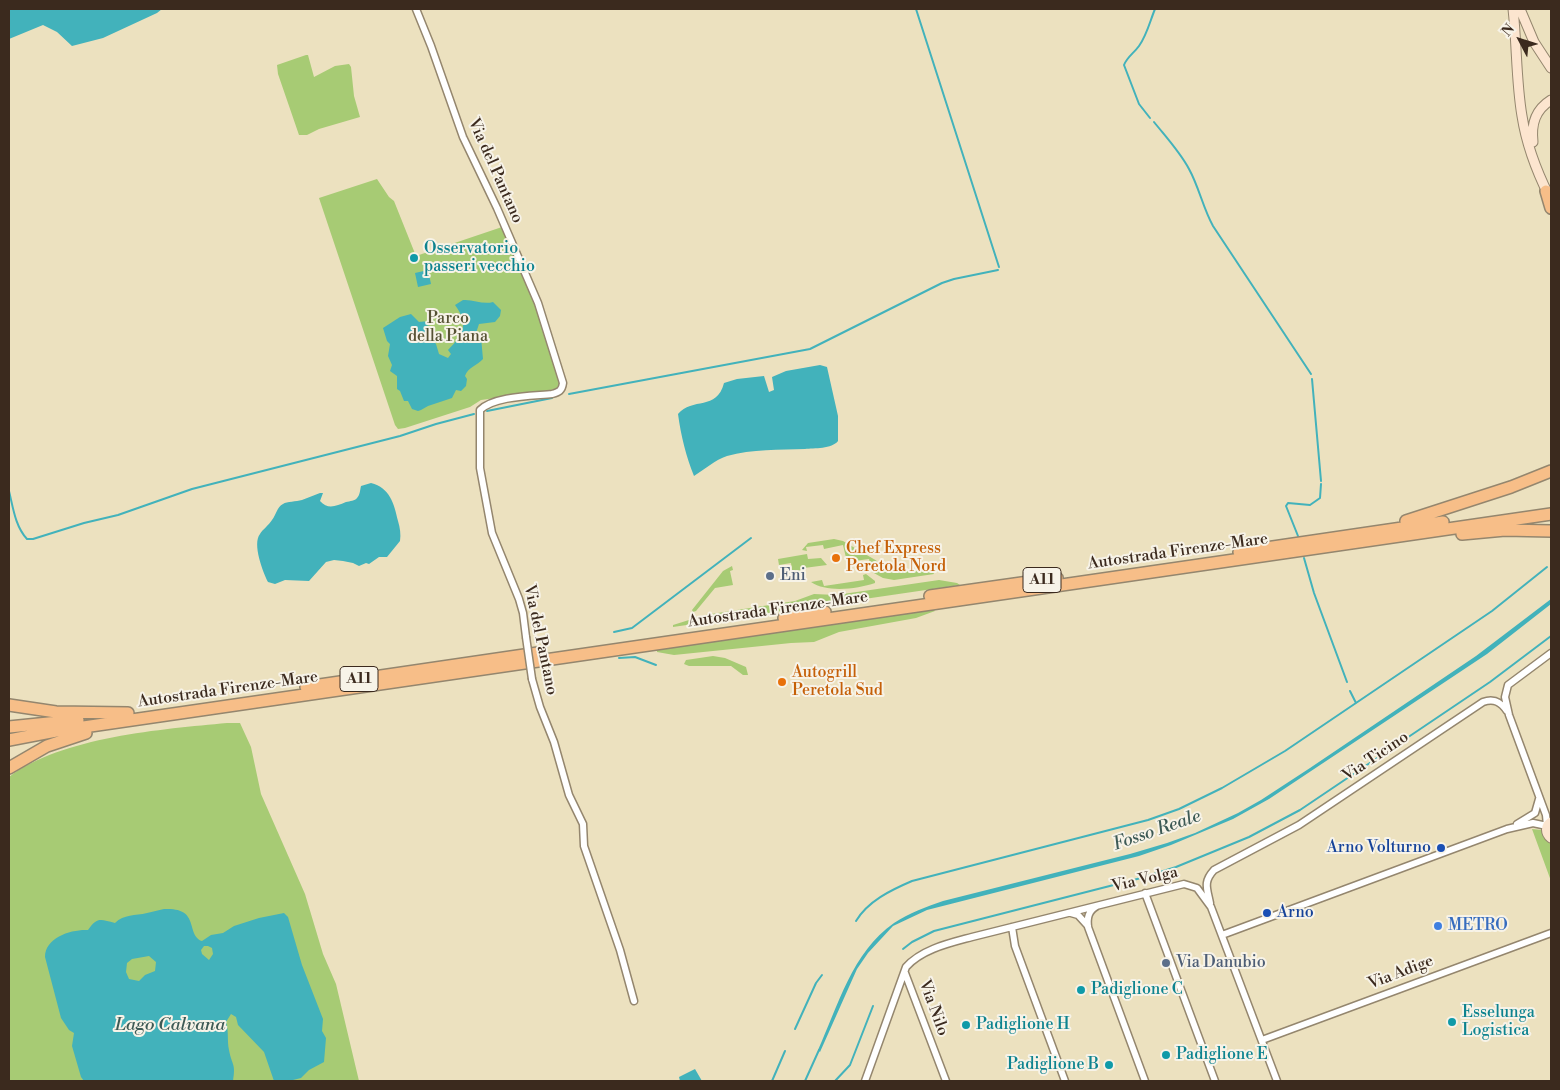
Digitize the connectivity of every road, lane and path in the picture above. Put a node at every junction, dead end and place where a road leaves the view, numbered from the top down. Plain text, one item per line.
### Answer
1 (416, 9) edge
2 (1513, 9) edge
3 (1520, 9) edge
4 (1551, 68) edge
5 (1551, 100) edge
6 (1535, 162) junction
7 (1549, 196) edge
8 (1551, 208) edge
9 (1551, 471) edge
10 (1551, 506) edge
11 (1551, 514) edge
12 (1551, 531) edge
13 (1294, 548) junction
14 (1551, 652) edge
15 (9, 705) edge
16 (204, 710) junction
17 (128, 713) junction
18 (1509, 715) junction
19 (9, 727) edge
20 (9, 740) edge
21 (9, 768) edge
22 (1539, 798) junction
23 (1549, 824) edge
24 (1507, 828) junction
25 (1551, 838) edge
26 (1145, 893) junction
27 (1100, 905) junction
28 (1211, 907) junction
29 (1067, 913) junction
30 (1012, 927) junction
31 (1088, 927) junction
32 (1551, 932) edge
33 (1222, 934) junction
34 (905, 973) junction
35 (634, 1001) dead end
36 (1262, 1040) junction
37 (865, 1081) edge
38 (946, 1081) edge
39 (1065, 1081) edge
40 (1145, 1081) edge
41 (1215, 1081) edge
42 (1277, 1081) edge

1 - 35 street, Via del Pantano, bridge
2 - 6 main road
3 - 4 main road
5 - 6 main road
6 - 7 main road
7 - 8 highway
9 - 13 highway
10 - 13 highway, Autostrada Firenze-Mare / A11
11 - 13 highway, Autostrada Firenze-Mare / A11
12 - 13 highway
13 - 16 highway, Autostrada Firenze-Mare / A11
13 - 17 highway, Autostrada Firenze-Mare / A11
14 - 18 street
15 - 17 highway
16 - 20 highway, Autostrada Firenze-Mare / A11
16 - 21 highway
17 - 19 highway, Autostrada Firenze-Mare / A11
18 - 22 street
18 - 28 street, Via Ticino
22 - 23 street
22 - 24 street
23 - 24 street
23 - 25 main road
24 - 33 street
26 - 27 street, Via Volga
26 - 28 street, Via Volga
26 - 41 street
27 - 29 street, Via Volga
27 - 31 street
28 - 33 street, Via Volga
29 - 30 street, Via Volga
29 - 31 street
30 - 34 street, Via Nilo
30 - 39 street
31 - 40 street
32 - 36 street, Via Adige
33 - 36 street, Via Volga
34 - 37 street
34 - 38 street, Via Nilo
36 - 42 street, Via Volga

